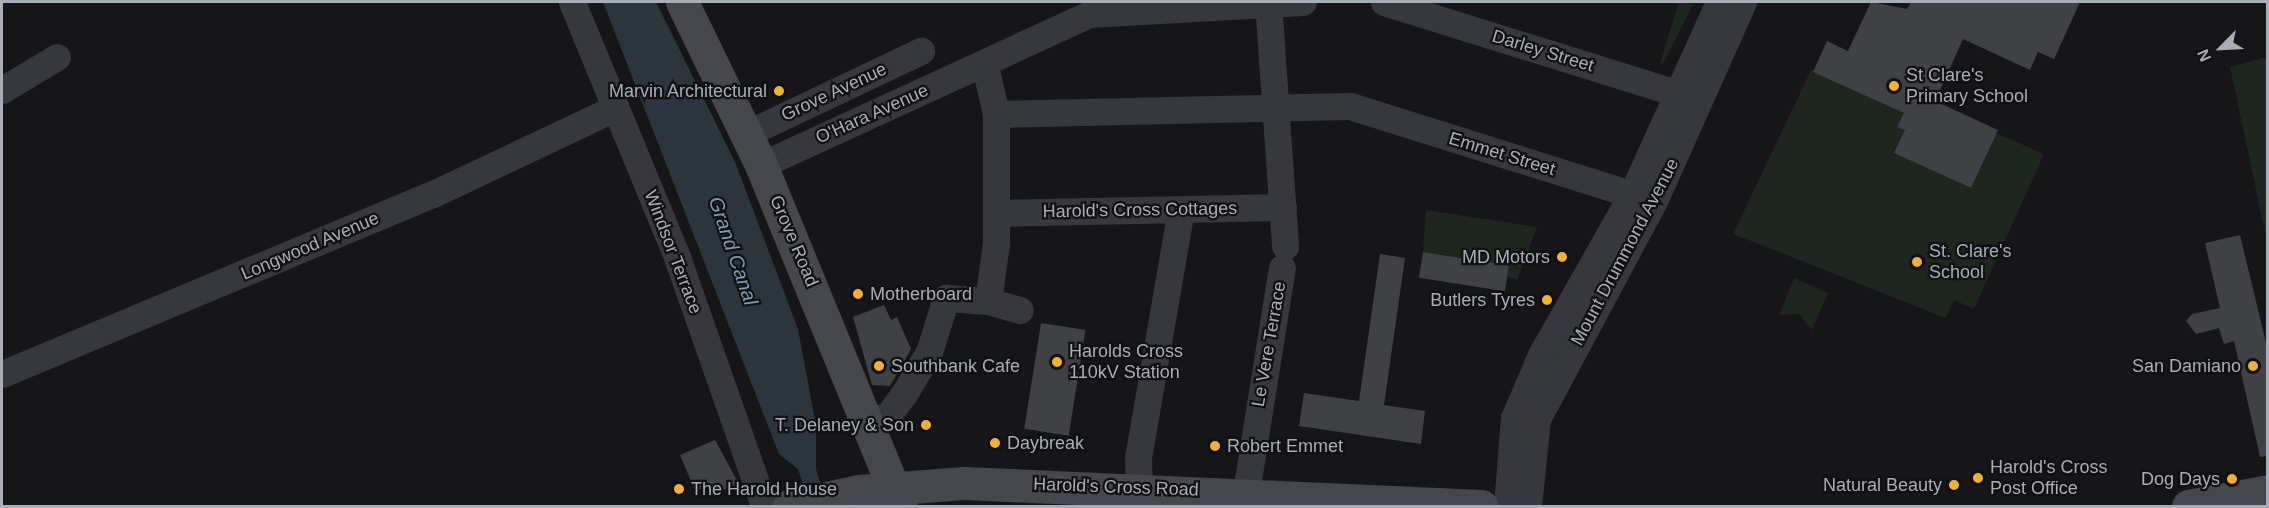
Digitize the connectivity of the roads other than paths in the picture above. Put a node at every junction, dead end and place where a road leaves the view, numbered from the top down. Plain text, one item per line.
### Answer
1 (572, 2) edge
2 (682, 2) edge
3 (1268, 2) edge
4 (1303, 2) edge
5 (1384, 2) edge
6 (1719, 2) edge
7 (1743, 2) edge
8 (1441, 10) edge
9 (921, 51) dead end
10 (57, 57) dead end
11 (986, 66) junction
12 (2, 90) edge
13 (1691, 97) junction
14 (1275, 106) junction
15 (615, 108) junction
16 (996, 114) junction
17 (746, 134) junction
18 (761, 165) junction
19 (1643, 198) junction
20 (1283, 207) junction
21 (1181, 210) junction
22 (997, 213) junction
23 (988, 301) junction
24 (1020, 310) dead end
25 (2, 374) edge
26 (866, 419) junction
27 (1139, 487) junction
28 (2268, 491) edge
29 (1246, 492) junction
30 (897, 497) edge
31 (1310, 501) edge
32 (782, 506) edge
33 (1481, 507) edge
34 (1507, 507) edge
35 (1528, 507) edge
36 (2188, 507) edge

1 - 15 street, Windsor Terrace
2 - 17 main road, Grove Road
3 - 4 street
3 - 11 street
3 - 14 street
5 - 8 street, Darley Street
6 - 13 street, Mount Drummond Avenue
7 - 13 street, Mount Drummond Avenue
8 - 13 street, Darley Street
9 - 17 street, Grove Avenue
10 - 12 street
11 - 16 street
11 - 18 street, O'Hara Avenue
13 - 19 street, Mount Drummond Avenue
14 - 16 street
14 - 19 street, Emmet Street
14 - 20 street
15 - 25 street, Longwood Avenue
15 - 32 street, Windsor Terrace
16 - 22 street
17 - 18 main road, Grove Road
18 - 26 main road, Grove Road
19 - 34 street, Mount Drummond Avenue
19 - 35 street, Mount Drummond Avenue
20 - 21 street, Harold's Cross Cottages
20 - 29 street, Le Vere Terrace
21 - 22 street, Harold's Cross Cottages
21 - 27 street
22 - 23 street
23 - 24 street
23 - 26 street
26 - 30 main road, Grove Road
27 - 29 main road, Harold's Cross Road
27 - 30 main road, Harold's Cross Road
28 - 36 main road
29 - 31 main road, Harold's Cross Road
30 - 32 main road, Harold's Cross Road
31 - 33 main road, Harold's Cross Road

